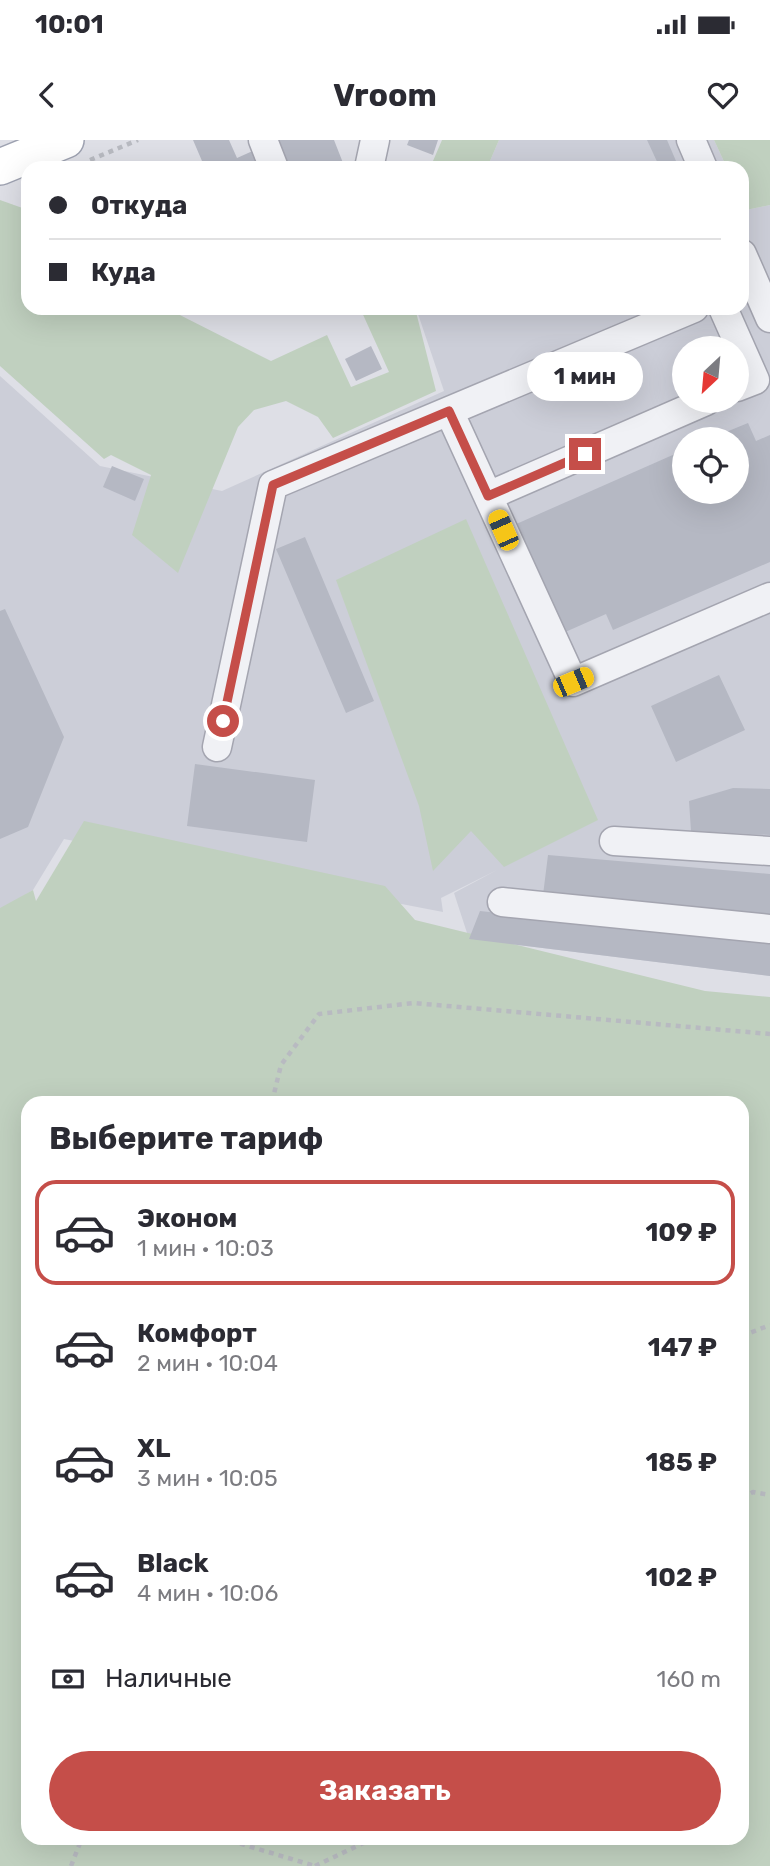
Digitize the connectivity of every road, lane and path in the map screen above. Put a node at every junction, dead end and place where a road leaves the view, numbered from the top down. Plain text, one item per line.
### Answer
1 (138, 140) edge
2 (263, 140) edge
3 (375, 140) edge
4 (691, 140) edge
5 (73, 152) edge
6 (37, 161) edge
7 (270, 161) edge
8 (370, 161) edge
9 (700, 161) edge
10 (756, 282) edge
11 (677, 315) edge
12 (726, 315) edge
13 (770, 318) edge
14 (735, 336) edge
15 (749, 366) edge
16 (749, 382) edge
17 (449, 411) junction
18 (678, 413) edge
19 (488, 496) junction
20 (770, 597) edge
21 (217, 747) dead end
22 (614, 841) dead end
23 (770, 851) edge
24 (502, 902) dead end
25 (770, 929) edge
26 (770, 1034) edge
27 (273, 1096) edge
28 (770, 1325) edge
29 (749, 1333) edge
30 (749, 1494) edge
31 (770, 1495) edge
32 (79, 1845) edge
33 (244, 1845) edge
34 (359, 1845) edge
35 (71, 1866) edge
36 (315, 1866) edge

1 - 5 path
2 - 7 lane
3 - 8 lane
4 - 9 lane
5 - 6 main road
10 - 13 lane
11 - 17 lane
12 - 14 lane
15 - 16 lane
17 - 19 lane
17 - 21 lane
18 - 19 lane
19 - 20 lane
22 - 23 lane
24 - 25 lane
26 - 27 path
28 - 29 path
30 - 31 path
32 - 35 path
33 - 36 path
34 - 36 path

